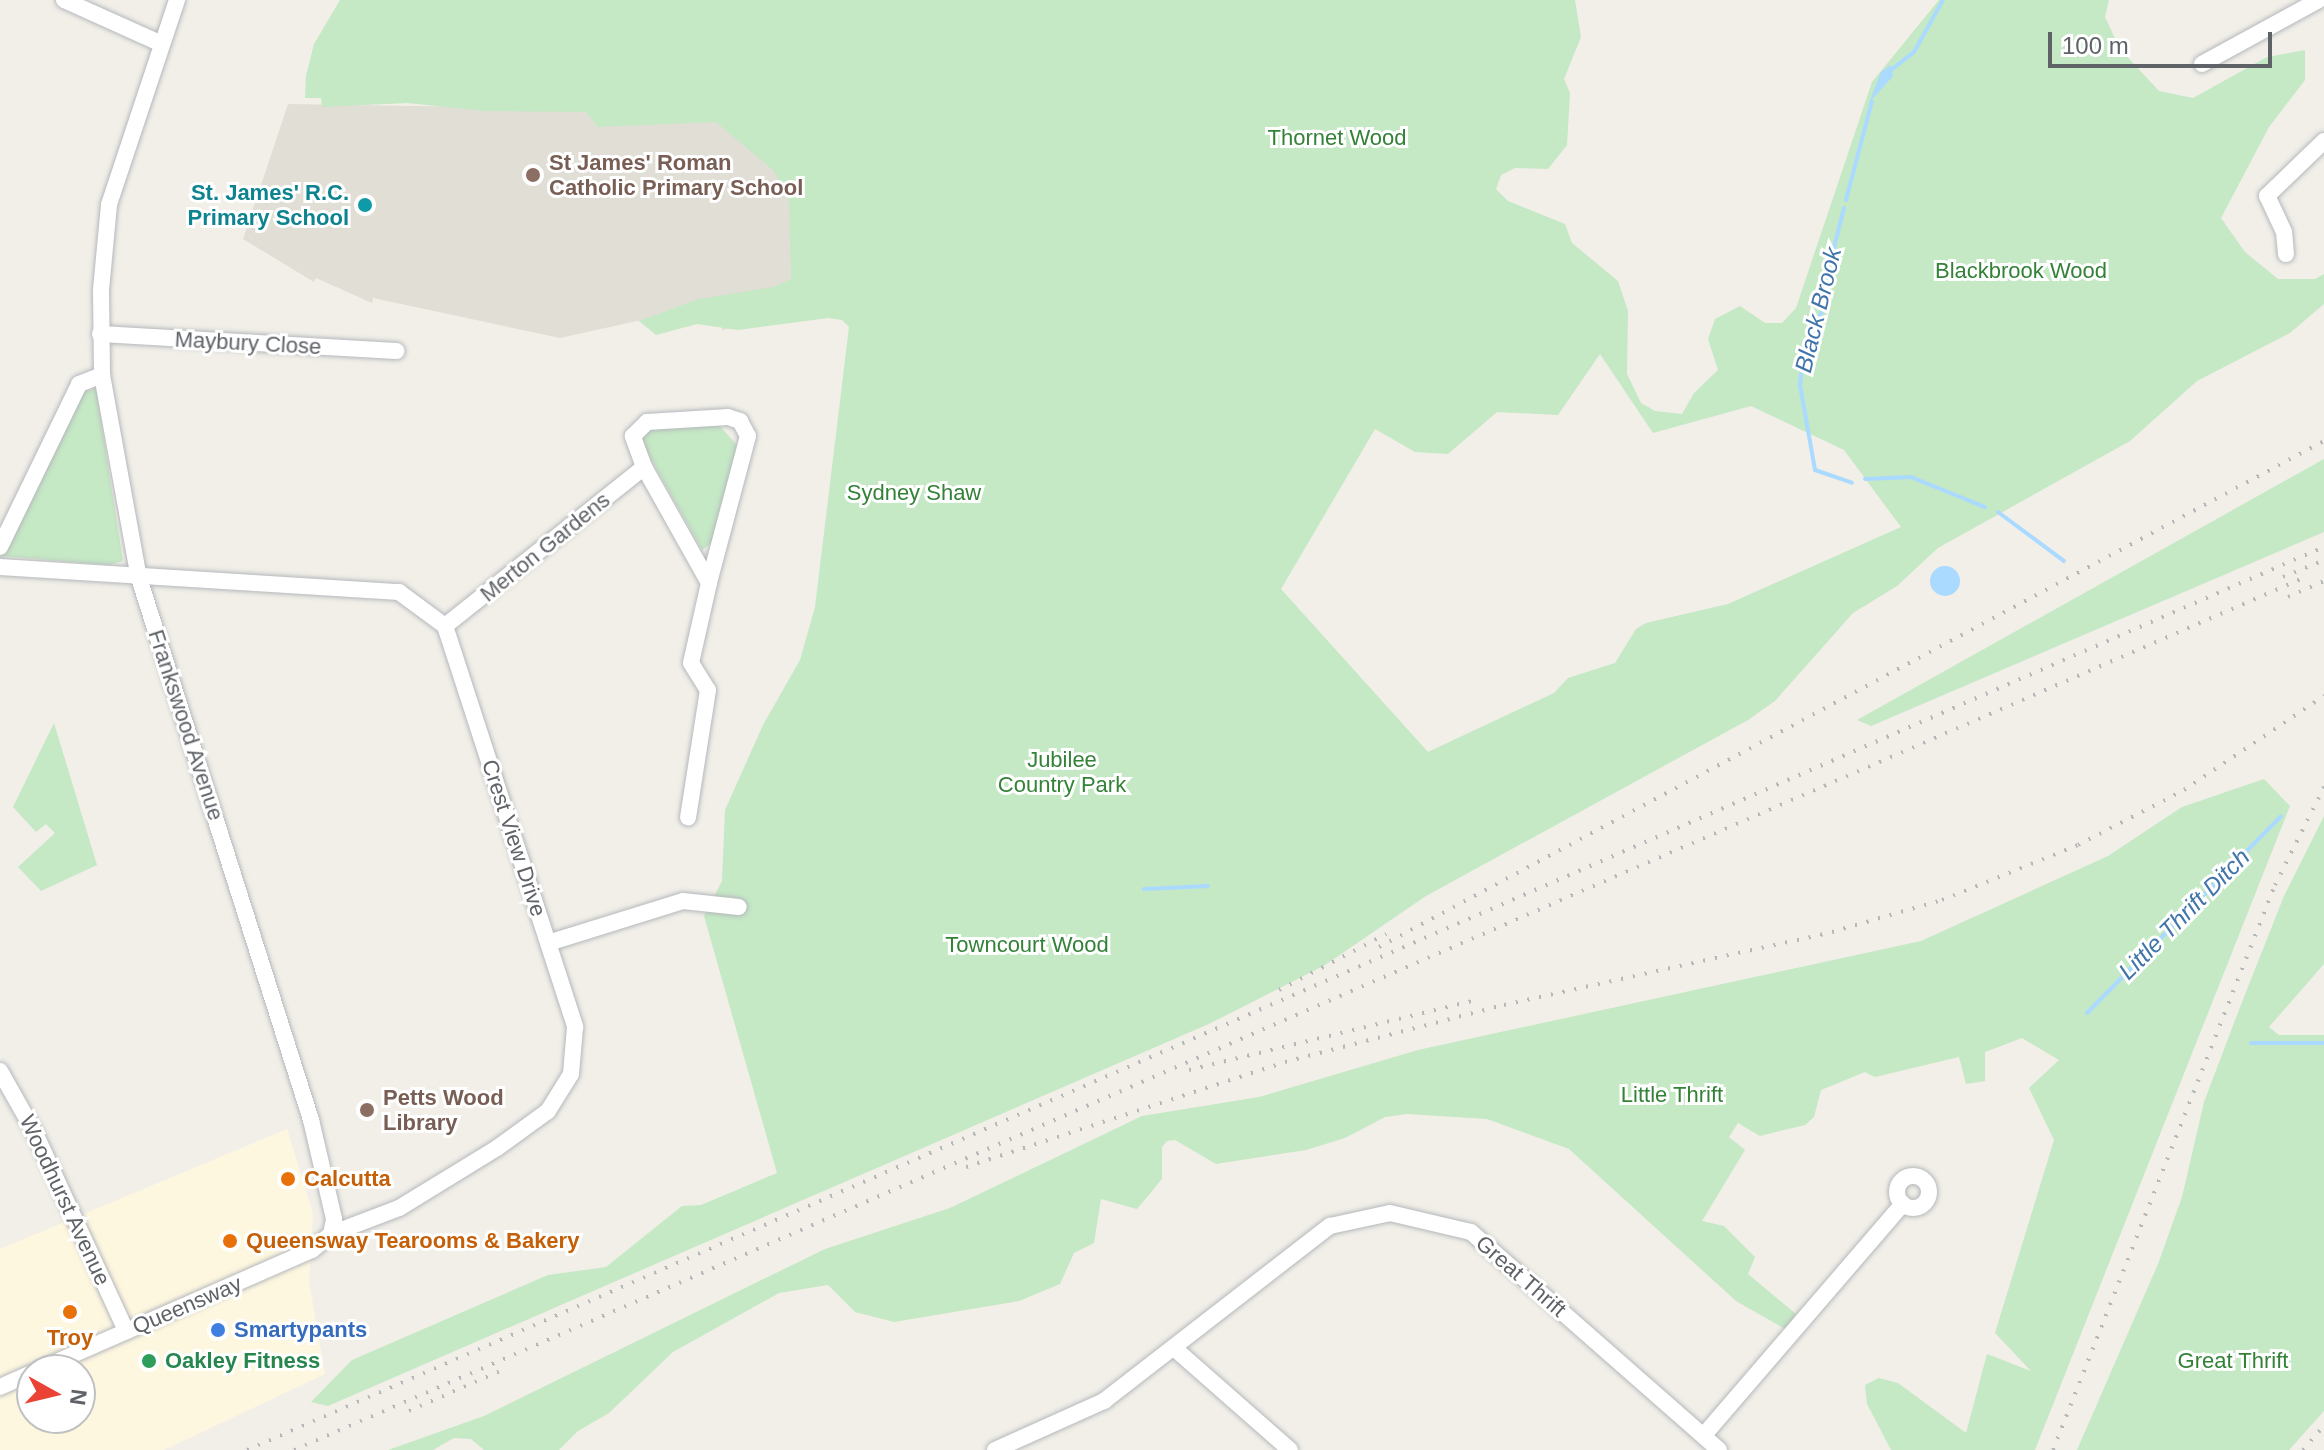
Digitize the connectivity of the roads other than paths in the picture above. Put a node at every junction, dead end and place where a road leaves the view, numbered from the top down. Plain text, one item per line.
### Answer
1 (64, 0) edge
2 (177, 0) edge
3 (2319, 0) edge
4 (162, 44) junction
5 (2202, 64) dead end
6 (2324, 141) edge
7 (2286, 254) dead end
8 (100, 334) junction
9 (397, 351) dead end
10 (102, 375) junction
11 (644, 467) junction
12 (0, 547) edge
13 (0, 567) edge
14 (139, 578) junction
15 (709, 583) junction
16 (445, 626) junction
17 (688, 817) dead end
18 (739, 907) dead end
19 (548, 943) junction
20 (0, 1071) edge
21 (1903, 1204) dead end
22 (331, 1234) junction
23 (126, 1331) junction
24 (1174, 1348) junction
25 (74, 1354) edge
26 (1704, 1435) junction
27 (995, 1450) edge
28 (1290, 1450) edge
29 (1719, 1450) edge

1 - 4 street
2 - 4 street, Frankswood Avenue
3 - 5 street
4 - 8 street, Frankswood Avenue
6 - 7 street
8 - 9 street, Maybury Close
8 - 10 street, Frankswood Avenue
10 - 12 street
10 - 14 street, Frankswood Avenue
11 - 15 street
11 - 15 street
11 - 16 street, Merton Gardens
13 - 14 street
14 - 16 street
14 - 22 street, Frankswood Avenue
15 - 17 street
16 - 19 street, Crest View Drive
18 - 19 street
19 - 22 street, Crest View Drive
20 - 23 street, Woodhurst Avenue
21 - 26 street
22 - 23 street, Queensway
23 - 25 street, Queensway
24 - 26 street, Great Thrift
24 - 27 street, Great Thrift
24 - 28 street
26 - 29 street, Great Thrift

